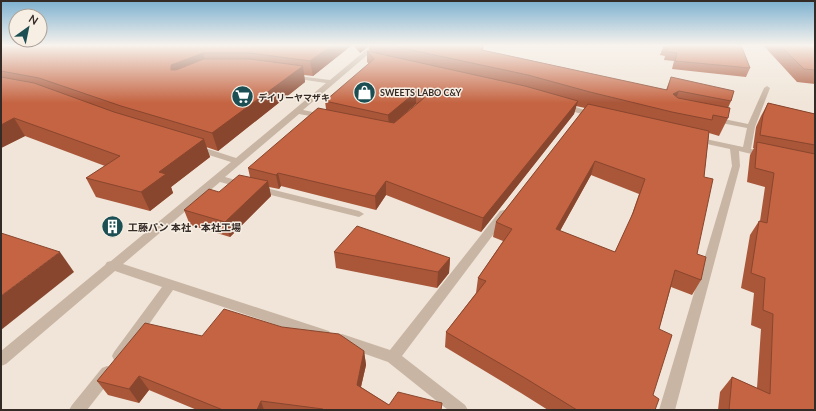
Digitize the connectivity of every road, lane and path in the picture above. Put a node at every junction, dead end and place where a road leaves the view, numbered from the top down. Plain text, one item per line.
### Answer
1 (356, 64) edge
2 (284, 75) edge
3 (331, 82) junction
4 (768, 88) dead end
5 (554, 103) edge
6 (297, 110) junction
7 (704, 117) edge
8 (605, 118) edge
9 (333, 119) edge
10 (751, 127) junction
11 (688, 138) edge
12 (184, 145) edge
13 (734, 147) junction
14 (747, 150) junction
15 (770, 155) edge
16 (236, 161) junction
17 (216, 178) junction
18 (509, 206) edge
19 (359, 214) dead end
20 (111, 265) junction
21 (170, 285) junction
22 (392, 356) junction
23 (1, 360) edge
24 (77, 410) edge
25 (460, 410) edge
26 (668, 410) edge

1 - 3 street
2 - 3 street
3 - 6 street
4 - 10 street
5 - 8 street
6 - 9 street
6 - 16 street
7 - 10 street
10 - 14 street
11 - 13 street
12 - 16 street
13 - 14 street
13 - 26 street
14 - 15 street
16 - 17 street
17 - 19 street
17 - 20 street
18 - 22 street
20 - 21 street
20 - 23 street
21 - 22 street
21 - 24 street
22 - 25 street

